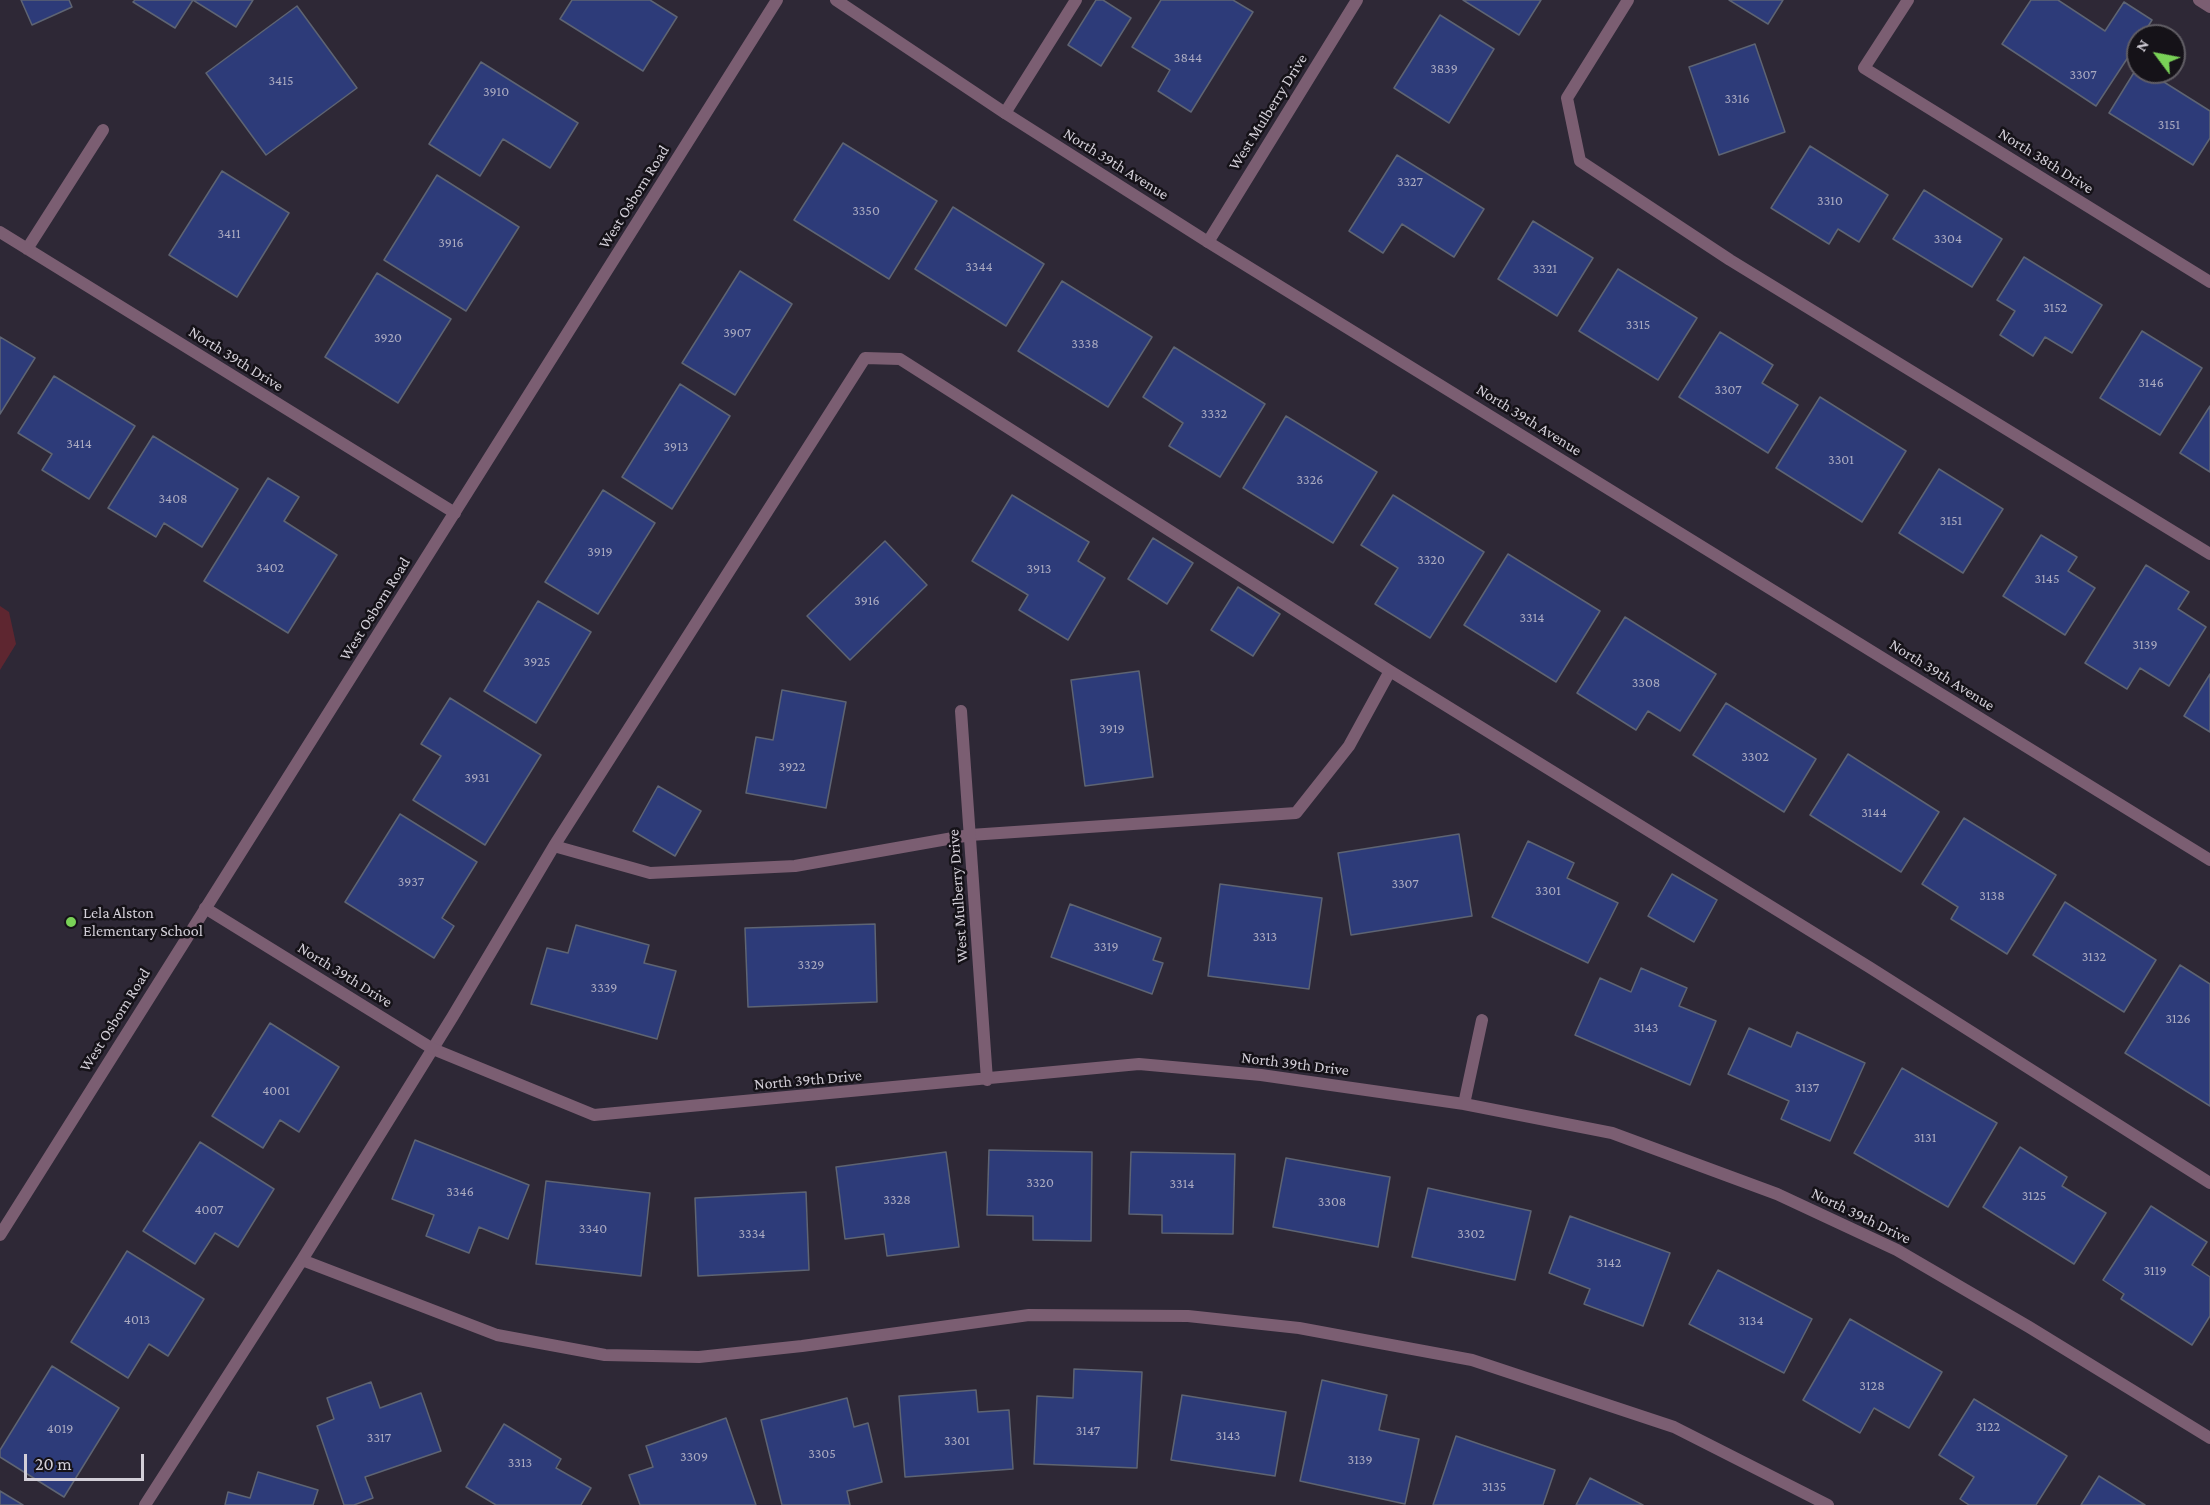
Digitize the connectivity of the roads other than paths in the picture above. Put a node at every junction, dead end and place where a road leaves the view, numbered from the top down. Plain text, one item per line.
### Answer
1 (777, 0) edge
2 (836, 0) edge
3 (1076, 0) edge
4 (1357, 0) edge
5 (1628, 0) edge
6 (1908, 0) edge
7 (2199, 0) edge
8 (2210, 7) edge
9 (1005, 113) junction
10 (103, 130) dead end
11 (0, 232) edge
12 (1208, 242) junction
13 (27, 249) junction
14 (2210, 282) edge
15 (455, 513) junction
16 (2210, 554) edge
17 (1390, 671) junction
18 (961, 711) dead end
19 (970, 835) junction
20 (554, 846) junction
21 (2210, 860) edge
22 (205, 908) junction
23 (1482, 1020) dead end
24 (433, 1049) junction
25 (987, 1080) junction
26 (1464, 1104) junction
27 (2210, 1183) edge
28 (0, 1235) edge
29 (302, 1260) junction
30 (2210, 1438) edge
31 (145, 1505) edge
32 (1828, 1505) edge

1 - 15 street, West Osborn Road
2 - 9 street, North 39th Avenue
3 - 9 street
4 - 12 street, West Mulberry Drive
5 - 16 street
6 - 14 street, North 38th Drive
7 - 8 street
9 - 12 street, North 39th Avenue
10 - 13 street
11 - 13 street, North 39th Drive
12 - 21 street, North 39th Avenue
13 - 15 street, North 39th Drive
15 - 22 street, West Osborn Road
17 - 19 street
17 - 20 street
17 - 27 street
18 - 19 street, West Mulberry Drive
19 - 20 street
19 - 25 street, West Mulberry Drive
20 - 24 street
22 - 24 street, North 39th Drive
22 - 28 street, West Osborn Road
23 - 26 street
24 - 25 street, North 39th Drive
24 - 29 street
25 - 26 street, North 39th Drive
26 - 30 street, North 39th Drive
29 - 31 street
29 - 32 street

